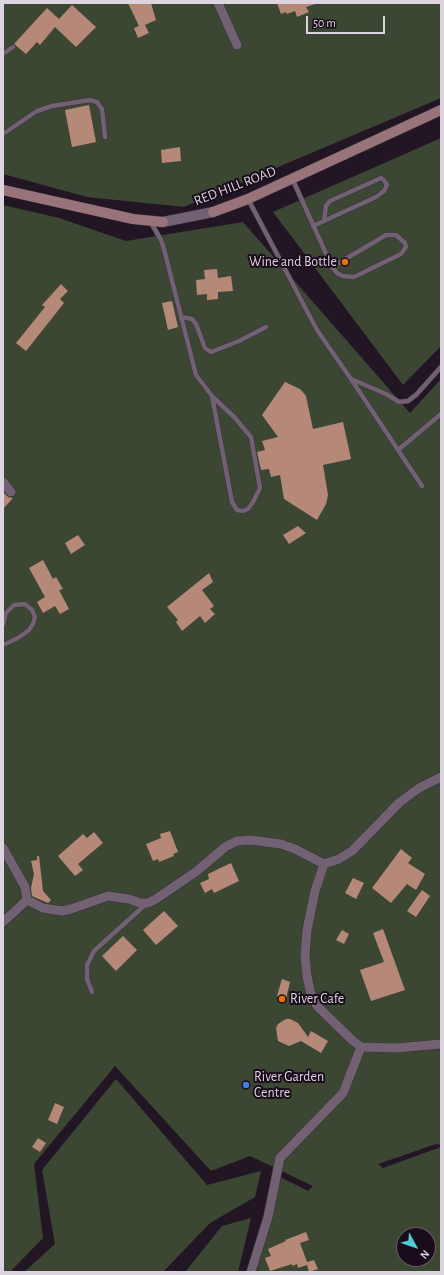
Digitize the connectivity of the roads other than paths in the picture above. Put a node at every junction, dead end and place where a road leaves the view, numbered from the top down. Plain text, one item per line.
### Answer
1 (218, 3) edge
2 (238, 46) dead end
3 (13, 47) dead end
4 (3, 54) edge
5 (441, 110) edge
6 (3, 134) edge
7 (106, 137) dead end
8 (292, 178) junction
9 (3, 190) edge
10 (248, 198) junction
11 (213, 212) joint
12 (150, 221) junction
13 (324, 221) junction
14 (163, 222) joint
15 (314, 226) junction
16 (332, 267) junction
17 (181, 317) junction
18 (266, 327) dead end
19 (441, 367) edge
20 (351, 379) junction
21 (212, 396) junction
22 (441, 414) edge
23 (398, 450) junction
24 (3, 482) edge
25 (422, 486) dead end
26 (11, 492) dead end
27 (3, 626) edge
28 (3, 645) edge
29 (441, 777) edge
30 (3, 848) edge
31 (324, 864) junction
32 (27, 900) junction
33 (148, 903) junction
34 (3, 922) edge
35 (92, 992) dead end
36 (441, 1044) edge
37 (362, 1047) junction
38 (252, 1272) edge

1 - 2 street
3 - 4 lane
5 - 8 main road, RED HILL ROAD
6 - 7 lane
8 - 10 main road, RED HILL ROAD
8 - 15 lane
9 - 12 main road, RED HILL ROAD
10 - 11 main road, RED HILL ROAD
10 - 20 lane
11 - 14 street, RED HILL ROAD
12 - 14 main road, RED HILL ROAD
12 - 17 lane
13 - 13 lane
13 - 15 lane
15 - 16 lane
16 - 16 lane
17 - 18 lane
17 - 21 lane
19 - 20 lane
20 - 23 lane
21 - 21 lane
22 - 23 lane
23 - 25 lane
24 - 26 street
27 - 28 lane
29 - 31 street
30 - 32 street
31 - 33 street
31 - 37 street
32 - 33 street
32 - 34 street
33 - 35 lane
36 - 37 street
37 - 38 street

